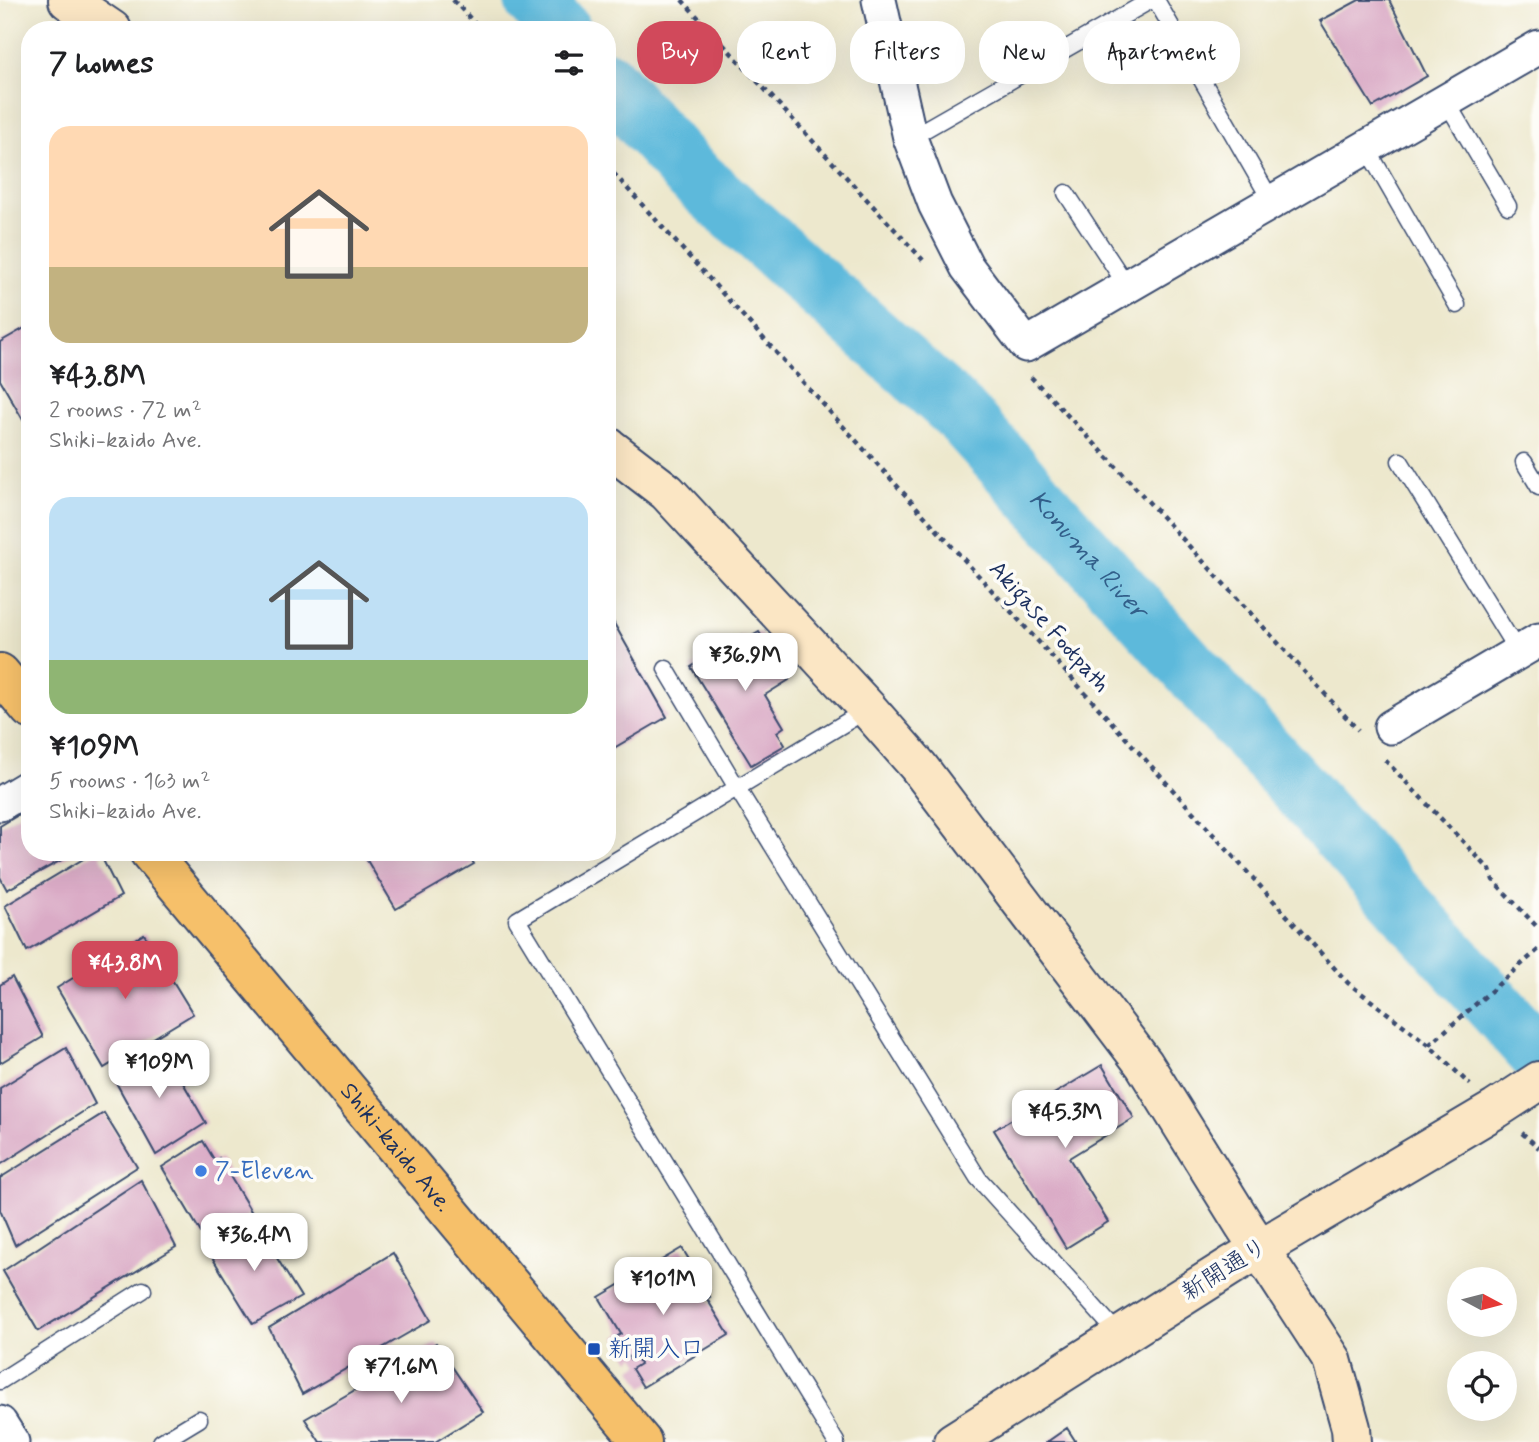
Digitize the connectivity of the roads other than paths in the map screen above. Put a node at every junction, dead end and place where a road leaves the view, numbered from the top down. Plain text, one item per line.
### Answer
1 (68, 0) edge
2 (879, 0) edge
3 (1153, 0) edge
4 (99, 21) edge
5 (1539, 47) edge
6 (1446, 101) junction
7 (910, 138) junction
8 (1366, 147) junction
9 (1066, 193) dead end
10 (1272, 202) junction
11 (1508, 206) dead end
12 (1128, 286) junction
13 (1457, 305) dead end
14 (616, 453) edge
15 (1400, 461) dead end
16 (1524, 462) dead end
17 (1539, 487) edge
18 (1529, 646) edge
19 (666, 669) dead end
20 (0, 673) edge
21 (21, 698) edge
22 (868, 709) junction
23 (1378, 733) road end
24 (737, 788) junction
25 (21, 791) edge
26 (0, 804) edge
27 (157, 861) edge
28 (615, 861) edge
29 (616, 861) edge
30 (1539, 1081) edge
31 (1259, 1248) junction
32 (143, 1290) dead end
33 (1120, 1336) junction
34 (0, 1381) edge
35 (199, 1419) dead end
36 (161, 1442) edge
37 (642, 1442) edge
38 (836, 1442) edge
39 (954, 1442) edge
40 (1352, 1442) edge

1 - 4 street
2 - 7 street
3 - 7 lane
3 - 10 lane
5 - 6 street
6 - 8 street
6 - 11 lane
7 - 12 street
8 - 10 street
8 - 13 lane
9 - 12 lane
10 - 12 street
14 - 22 street
15 - 18 lane
16 - 17 lane
18 - 23 street
19 - 24 lane
20 - 21 main road
22 - 24 lane
22 - 31 street
24 - 29 lane
24 - 33 lane
25 - 26 street
27 - 37 main road, Shiki-kaido Ave.
28 - 38 lane
30 - 31 street, 新開通り
31 - 33 street, 新開通り
31 - 40 street
32 - 34 lane
33 - 39 street, 新開通り
35 - 36 lane

